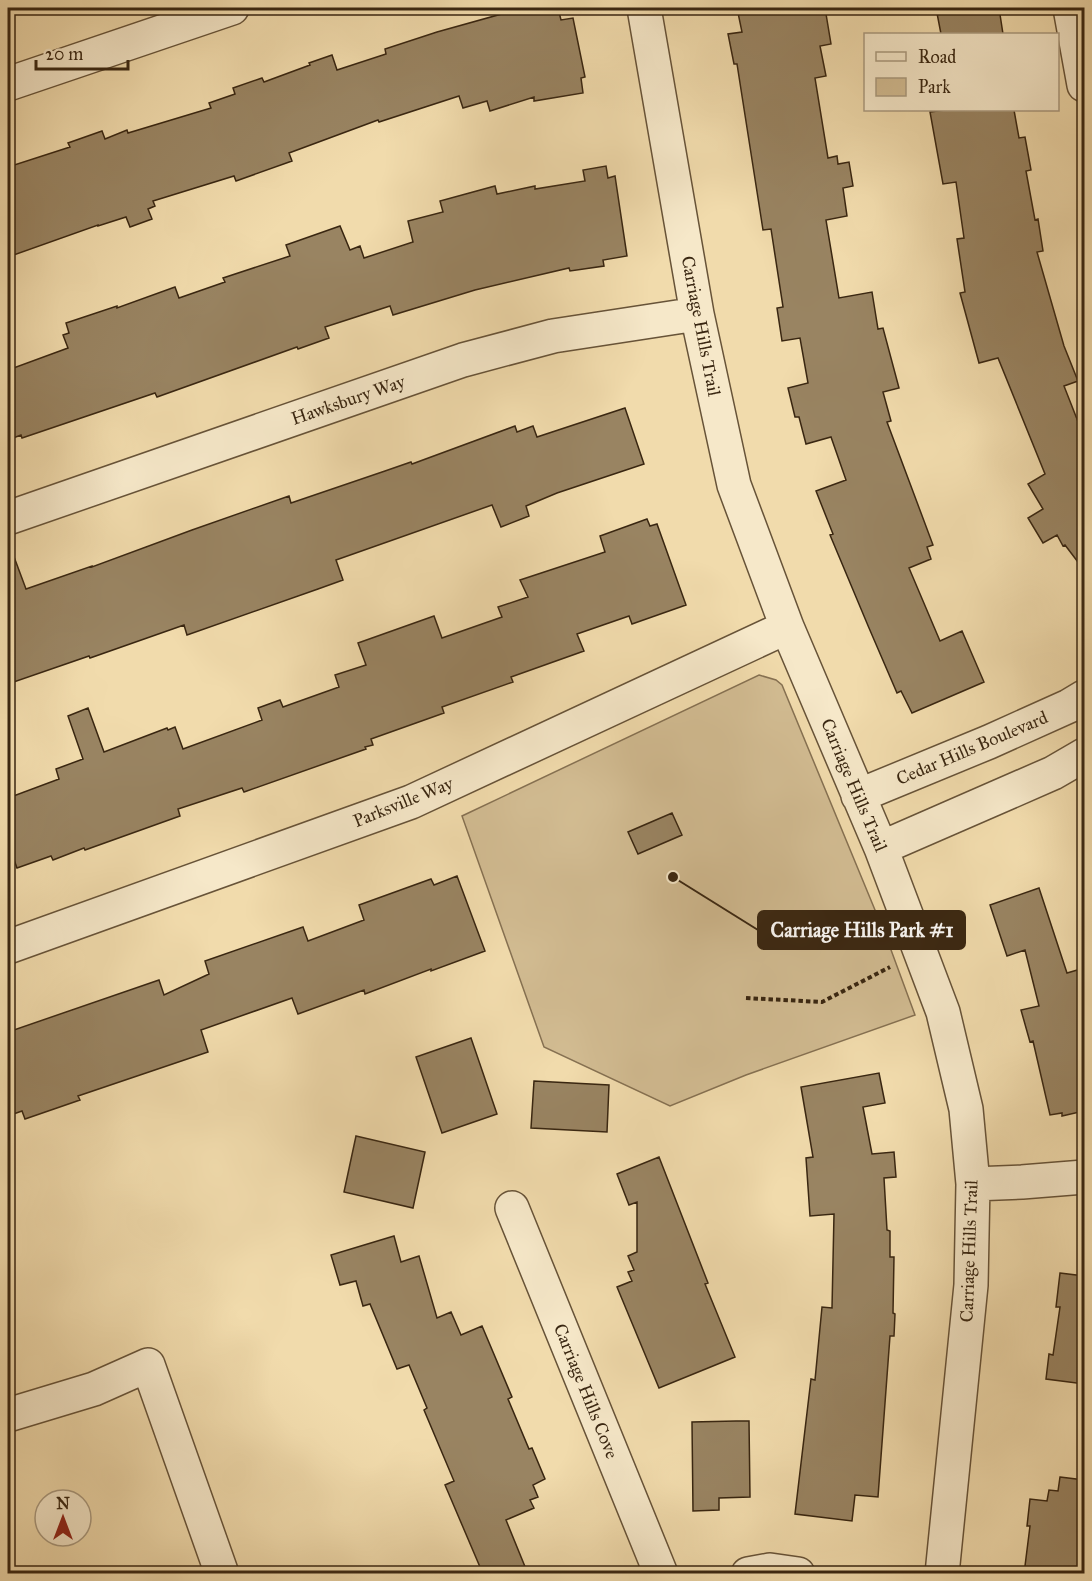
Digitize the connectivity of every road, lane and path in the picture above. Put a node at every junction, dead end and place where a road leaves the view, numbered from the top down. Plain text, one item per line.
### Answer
1 (644, 8) edge
2 (1070, 8) edge
3 (225, 9) edge
4 (8, 84) edge
5 (1084, 85) edge
6 (697, 314) junction
7 (8, 518) edge
8 (787, 627) junction
9 (1084, 697) edge
10 (1084, 755) edge
11 (858, 796) junction
12 (881, 848) junction
13 (8, 947) edge
14 (890, 967) dead end
15 (746, 998) dead end
16 (1084, 1177) edge
17 (973, 1184) junction
18 (512, 1208) dead end
19 (8, 1415) edge
20 (222, 1574) edge
21 (661, 1574) edge
22 (748, 1574) edge
23 (798, 1574) edge
24 (942, 1574) edge

1 - 6 street, Carriage Hills Trail
2 - 5 street
3 - 4 street
6 - 7 street, Hawksbury Way
6 - 8 street, Carriage Hills Trail
8 - 11 street, Carriage Hills Trail
8 - 13 street, Parksville Way
9 - 11 street, Cedar Hills Boulevard
10 - 12 street
11 - 12 street, Carriage Hills Trail
12 - 17 street, Carriage Hills Trail
14 - 15 path
16 - 17 street
17 - 24 street, Carriage Hills Trail
18 - 21 street, Carriage Hills Cove
19 - 20 street
22 - 23 street

